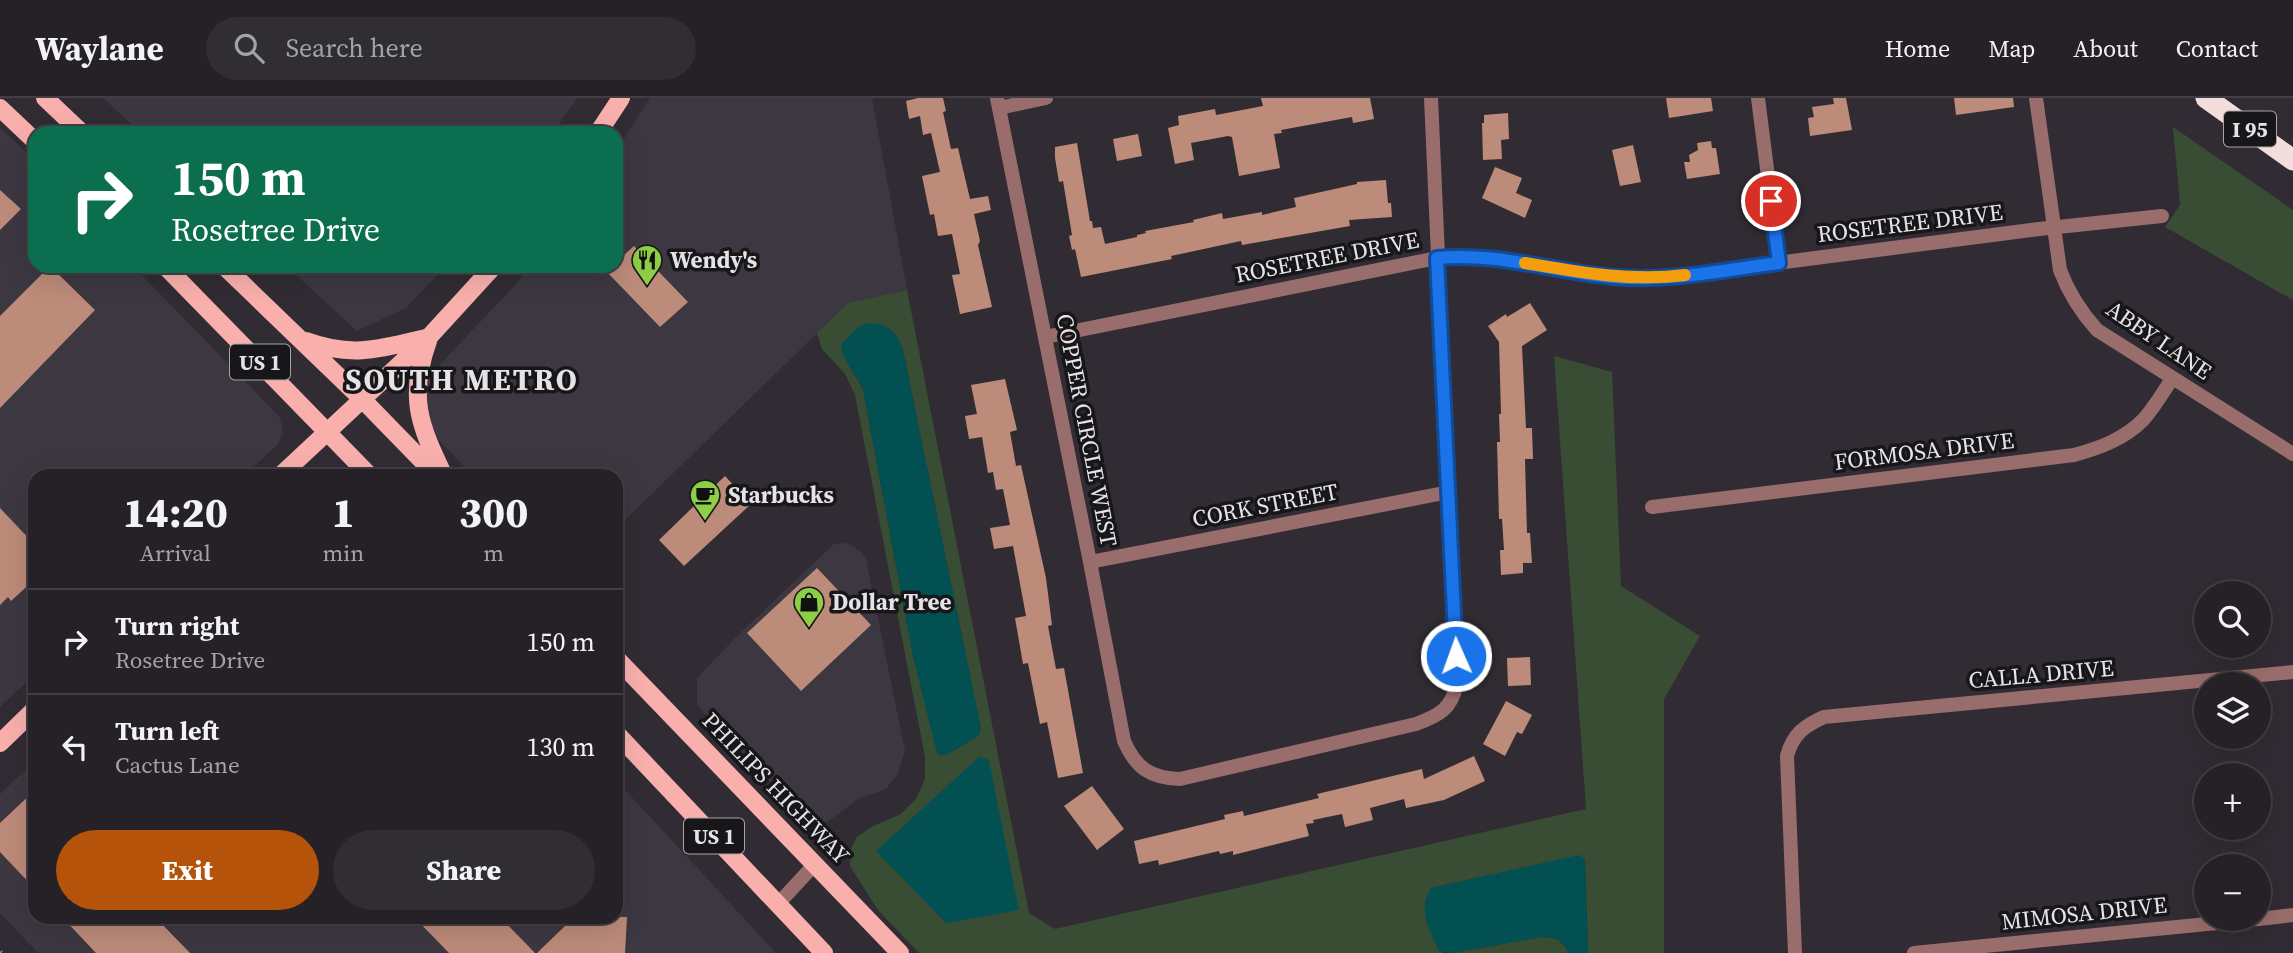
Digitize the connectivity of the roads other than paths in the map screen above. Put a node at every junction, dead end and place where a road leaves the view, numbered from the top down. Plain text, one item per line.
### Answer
1 (45, 98) edge
2 (621, 98) edge
3 (1046, 98) edge
4 (1431, 98) edge
5 (1758, 98) edge
6 (2036, 98) edge
7 (2206, 98) edge
8 (998, 103) edge
9 (0, 108) edge
10 (75, 126) edge
11 (603, 126) edge
12 (28, 134) edge
13 (2293, 160) edge
14 (2162, 216) dead end
15 (2053, 228) junction
16 (1437, 258) junction
17 (1779, 263) junction
18 (173, 273) edge
19 (231, 273) edge
20 (488, 273) edge
21 (429, 337) junction
22 (1045, 337) junction
23 (299, 338) junction
24 (2172, 379) junction
25 (362, 399) junction
26 (328, 432) junction
27 (2293, 454) edge
28 (288, 469) edge
29 (363, 469) edge
30 (430, 469) edge
31 (441, 469) edge
32 (1449, 492) junction
33 (1652, 507) dead end
34 (1090, 562) junction
35 (623, 665) edge
36 (2293, 672) edge
37 (28, 716) edge
38 (623, 740) edge
39 (0, 743) edge
40 (815, 864) junction
41 (778, 904) junction
42 (2293, 915) edge
43 (2271, 918) edge
44 (2194, 925) edge
45 (824, 953) edge
46 (900, 953) edge
47 (1795, 953) edge
48 (1914, 953) edge

1 - 10 main road
2 - 11 main road
3 - 8 street
4 - 16 street
5 - 17 street
6 - 15 street, ABBY LANE
7 - 13 highway, I 95
8 - 22 street, COPPER CIRCLE WEST
9 - 12 main road
14 - 15 street, ROSETREE DRIVE
15 - 17 street, ROSETREE DRIVE
15 - 24 street, ABBY LANE
16 - 17 street, ROSETREE DRIVE
16 - 22 street, ROSETREE DRIVE
16 - 32 street
18 - 26 main road, US 1
19 - 23 main road, US 1
20 - 21 main road
21 - 23 main road
21 - 25 main road
21 - 31 main road
22 - 34 street, COPPER CIRCLE WEST
23 - 25 main road, US 1
24 - 27 street, ABBY LANE
24 - 33 street, FORMOSA DRIVE
25 - 26 main road
25 - 30 main road, US 1
26 - 28 main road
26 - 29 main road, US 1
32 - 34 street, CORK STREET
32 - 34 street, COPPER CIRCLE WEST
35 - 40 main road, PHILIPS HIGHWAY / US 1
36 - 47 street, CALLA DRIVE
37 - 39 main road
38 - 41 main road, US 1
40 - 41 street
40 - 46 main road, PHILIPS HIGHWAY / US 1
41 - 45 main road, US 1
42 - 43 street, MIMOSA DRIVE
44 - 48 street, MIMOSA DRIVE

